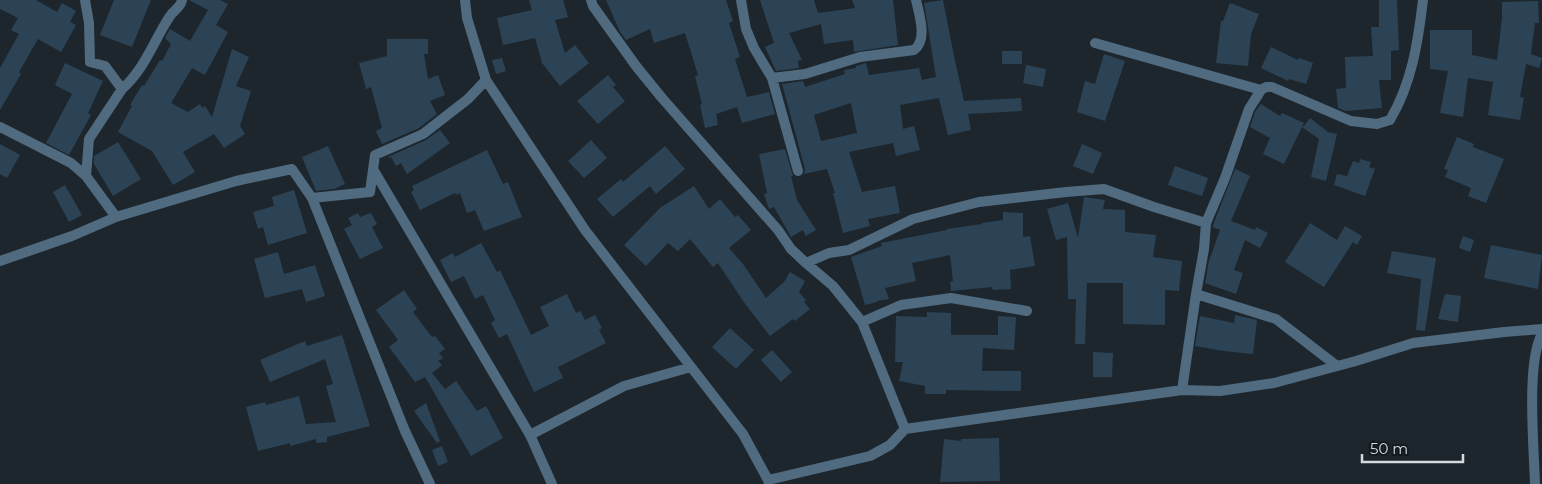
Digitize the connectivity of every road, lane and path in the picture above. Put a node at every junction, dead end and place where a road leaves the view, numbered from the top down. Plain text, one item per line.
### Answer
1 (84, 0) edge
2 (182, 0) edge
3 (465, 0) edge
4 (591, 0) edge
5 (741, 0) edge
6 (916, 0) edge
7 (1423, 0) edge
8 (1096, 42) dead end
9 (772, 78) junction
10 (486, 80) junction
11 (122, 89) junction
12 (1261, 90) junction
13 (0, 127) edge
14 (373, 169) junction
15 (798, 171) dead end
16 (86, 176) junction
17 (312, 198) junction
18 (116, 217) junction
19 (1206, 223) junction
20 (0, 261) edge
21 (806, 263) junction
22 (1196, 294) junction
23 (1027, 311) dead end
24 (862, 322) junction
25 (1542, 330) edge
26 (1542, 334) edge
27 (1337, 366) junction
28 (691, 368) junction
29 (1182, 390) junction
30 (905, 429) junction
31 (530, 435) junction
32 (768, 482) edge
33 (430, 484) edge
34 (552, 484) edge
35 (1535, 484) edge

1 - 11 street
2 - 11 street
3 - 10 street
4 - 21 street
5 - 9 street
6 - 9 street
7 - 12 street
8 - 12 street
9 - 15 street
10 - 14 street
10 - 28 street
11 - 16 street
12 - 19 street
13 - 16 street
14 - 17 street
14 - 31 street
16 - 18 street
17 - 18 street
17 - 33 street
18 - 20 street
19 - 21 street
19 - 22 street
21 - 24 street
22 - 27 street
22 - 29 street
23 - 24 street
24 - 30 street
25 - 27 street
26 - 35 street
27 - 29 street
28 - 31 street
28 - 32 street
29 - 30 street
30 - 32 street
31 - 34 street

